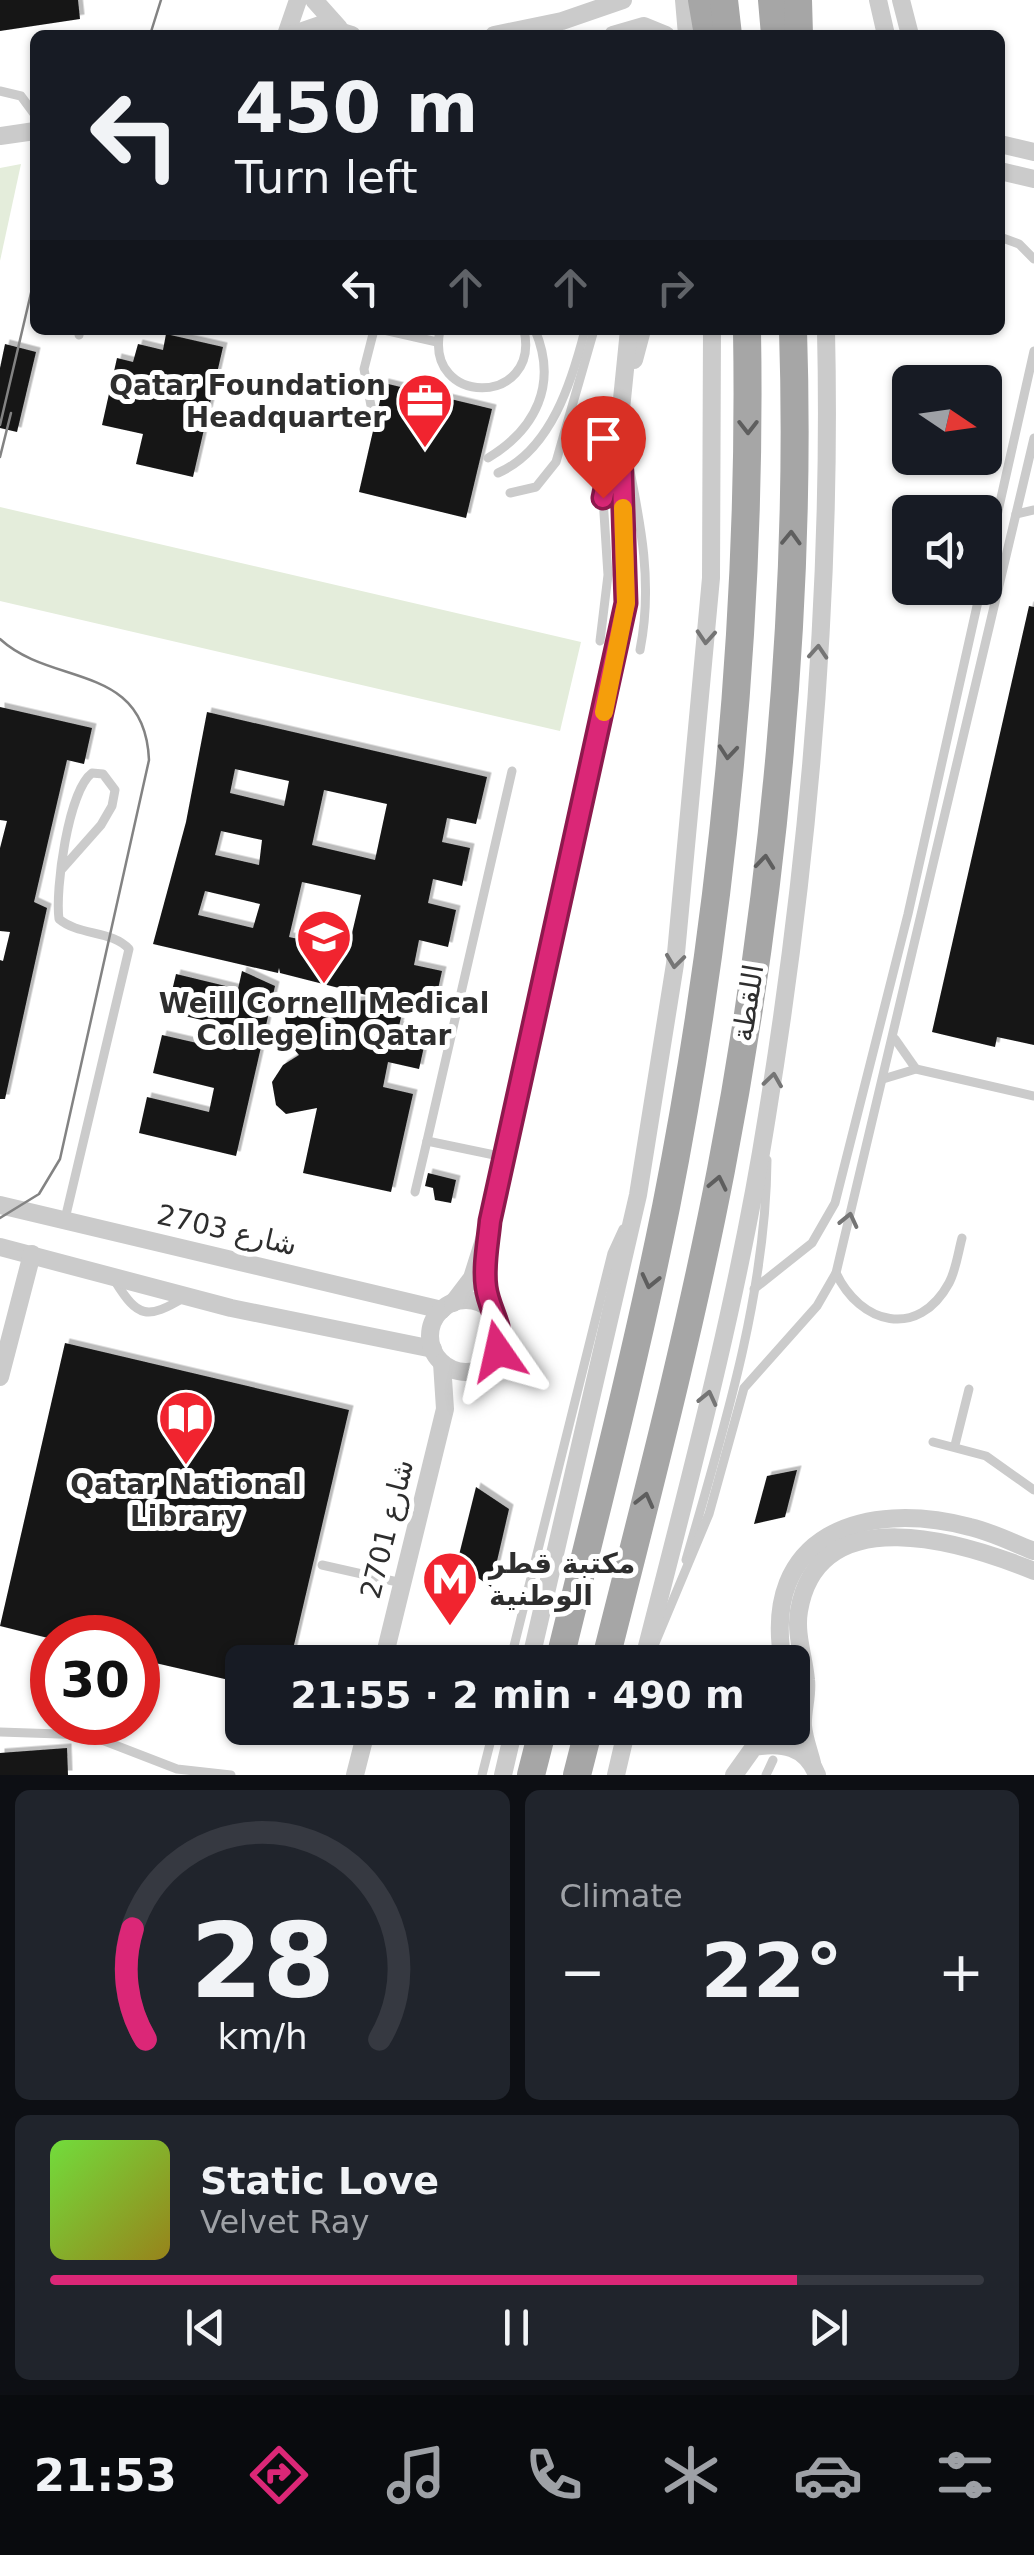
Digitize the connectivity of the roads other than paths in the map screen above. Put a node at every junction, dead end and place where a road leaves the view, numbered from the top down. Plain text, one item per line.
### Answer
1 (298, 0) edge
2 (314, 0) edge
3 (622, 0) edge
4 (684, 0) edge
5 (702, 0) edge
6 (724, 0) edge
7 (772, 0) edge
8 (798, 0) edge
9 (809, 0) edge
10 (878, 0) edge
11 (901, 0) edge
12 (290, 30) edge
13 (304, 30) edge
14 (339, 30) edge
15 (344, 30) edge
16 (518, 30) edge
17 (630, 30) edge
18 (654, 30) edge
19 (687, 30) edge
20 (707, 30) edge
21 (727, 30) edge
22 (775, 30) edge
23 (800, 30) edge
24 (812, 30) edge
25 (885, 30) edge
26 (909, 30) edge
27 (0, 91) edge
28 (30, 109) edge
29 (30, 133) edge
30 (0, 136) edge
31 (1005, 145) edge
32 (1034, 152) edge
33 (1005, 173) edge
34 (1034, 179) edge
35 (1005, 239) edge
36 (1034, 259) edge
37 (373, 335) edge
38 (406, 335) edge
39 (439, 335) edge
40 (524, 335) edge
41 (536, 335) edge
42 (584, 335) edge
43 (593, 335) edge
44 (628, 335) edge
45 (641, 335) edge
46 (712, 335) edge
47 (747, 335) edge
48 (794, 335) edge
49 (826, 335) edge
50 (438, 342) junction
51 (1034, 351) edge
52 (372, 411) dead end
53 (620, 419) junction
54 (1034, 438) edge
55 (488, 458) dead end
56 (498, 472) dead end
57 (1023, 482) junction
58 (510, 494) dead end
59 (1002, 495) edge
60 (1034, 495) edge
61 (1034, 510) edge
62 (1016, 514) junction
63 (977, 605) edge
64 (600, 642) dead end
65 (640, 650) dead end
66 (512, 771) dead end
67 (62, 870) junction
68 (894, 1038) junction
69 (916, 1069) junction
70 (883, 1078) junction
71 (1034, 1096) edge
72 (767, 1117) junction
73 (427, 1141) junction
74 (504, 1157) junction
75 (414, 1192) dead end
76 (638, 1194) junction
77 (0, 1205) edge
78 (65, 1220) junction
79 (490, 1221) junction
80 (962, 1238) dead end
81 (0, 1247) edge
82 (32, 1254) junction
83 (836, 1273) junction
84 (113, 1278) junction
85 (754, 1289) junction
86 (188, 1296) junction
87 (447, 1306) junction
88 (490, 1310) junction
89 (437, 1356) junction
90 (474, 1371) junction
91 (0, 1377) edge
92 (969, 1388) dead end
93 (733, 1401) junction
94 (444, 1409) junction
95 (932, 1442) dead end
96 (955, 1445) junction
97 (1032, 1483) edge
98 (1034, 1552) edge
99 (322, 1565) dead end
100 (1034, 1572) edge
101 (402, 1582) junction
102 (387, 1645) edge
103 (514, 1645) edge
104 (534, 1645) edge
105 (563, 1645) edge
106 (609, 1645) edge
107 (648, 1645) edge
108 (654, 1645) edge
109 (780, 1645) edge
110 (0, 1732) edge
111 (363, 1745) edge
112 (490, 1745) edge
113 (510, 1745) edge
114 (539, 1745) edge
115 (585, 1745) edge
116 (589, 1745) edge
117 (623, 1745) edge
118 (754, 1747) joint
119 (773, 1760) dead end
120 (815, 1769) edge
121 (231, 1775) edge
122 (355, 1775) edge
123 (482, 1775) edge
124 (503, 1775) edge
125 (531, 1775) edge
126 (577, 1775) edge
127 (586, 1775) edge
128 (616, 1775) edge
129 (734, 1775) edge
130 (766, 1775) edge

1 - 12 street
2 - 15 street
3 - 16 street
4 - 19 street
5 - 20 main road
6 - 21 main road
7 - 22 main road
8 - 23 main road
9 - 24 street
10 - 25 street
11 - 26 street
13 - 14 street
17 - 18 street
27 - 28 lane
29 - 30 street
31 - 32 street
33 - 34 street
35 - 36 lane
37 - 52 lane
38 - 50 lane
39 - 50 lane
40 - 50 lane
41 - 55 lane
42 - 56 lane
43 - 58 lane
44 - 53 street
45 - 53 street
46 -> 76 street
47 -> 105 main road, اللقطة
106 -> 48 main road, اللقطة
72 -> 49 street, اللقطة
51 - 59 lane
53 - 64 lane
53 - 65 lane
53 - 74 street
54 - 57 lane
57 - 60 lane
57 - 62 lane
61 - 62 lane
62 - 68 lane
63 - 85 lane
66 - 73 lane
67 - 67 lane
67 - 78 lane
68 - 69 lane
68 - 70 lane
69 - 70 lane
69 - 71 lane
83 -> 70 lane
72 - 85 lane
107 -> 72 street, اللقطة
73 - 74 lane
73 - 75 lane
74 - 79 street
76 - 103 lane
76 - 104 street
77 - 78 street, شارع 2703
78 - 87 street, شارع 2703
79 - 87 street
79 - 88 street
80 - 83 lane
81 - 82 street
82 - 84 street
82 - 91 street
83 - 93 lane
84 - 86 street
84 - 86 lane
85 - 93 lane
86 - 89 street
87 - 88 street
87 - 89 street
88 - 90 street
89 - 90 street
89 - 94 street, شارع 2701
90 - 94 street, شارع 2701
92 - 96 lane
93 - 108 lane
94 - 101 street, شارع 2701
95 - 96 lane
96 - 97 lane
98 - 109 street
99 - 101 lane
100 - 120 street
101 - 102 street, شارع 2701
110 - 121 lane
111 - 122 street
112 - 123 lane
113 - 124 street
114 - 125 main road
115 - 126 main road
116 - 127 main road
117 - 128 street
118 - 120 street
118 - 129 street
119 - 130 lane

